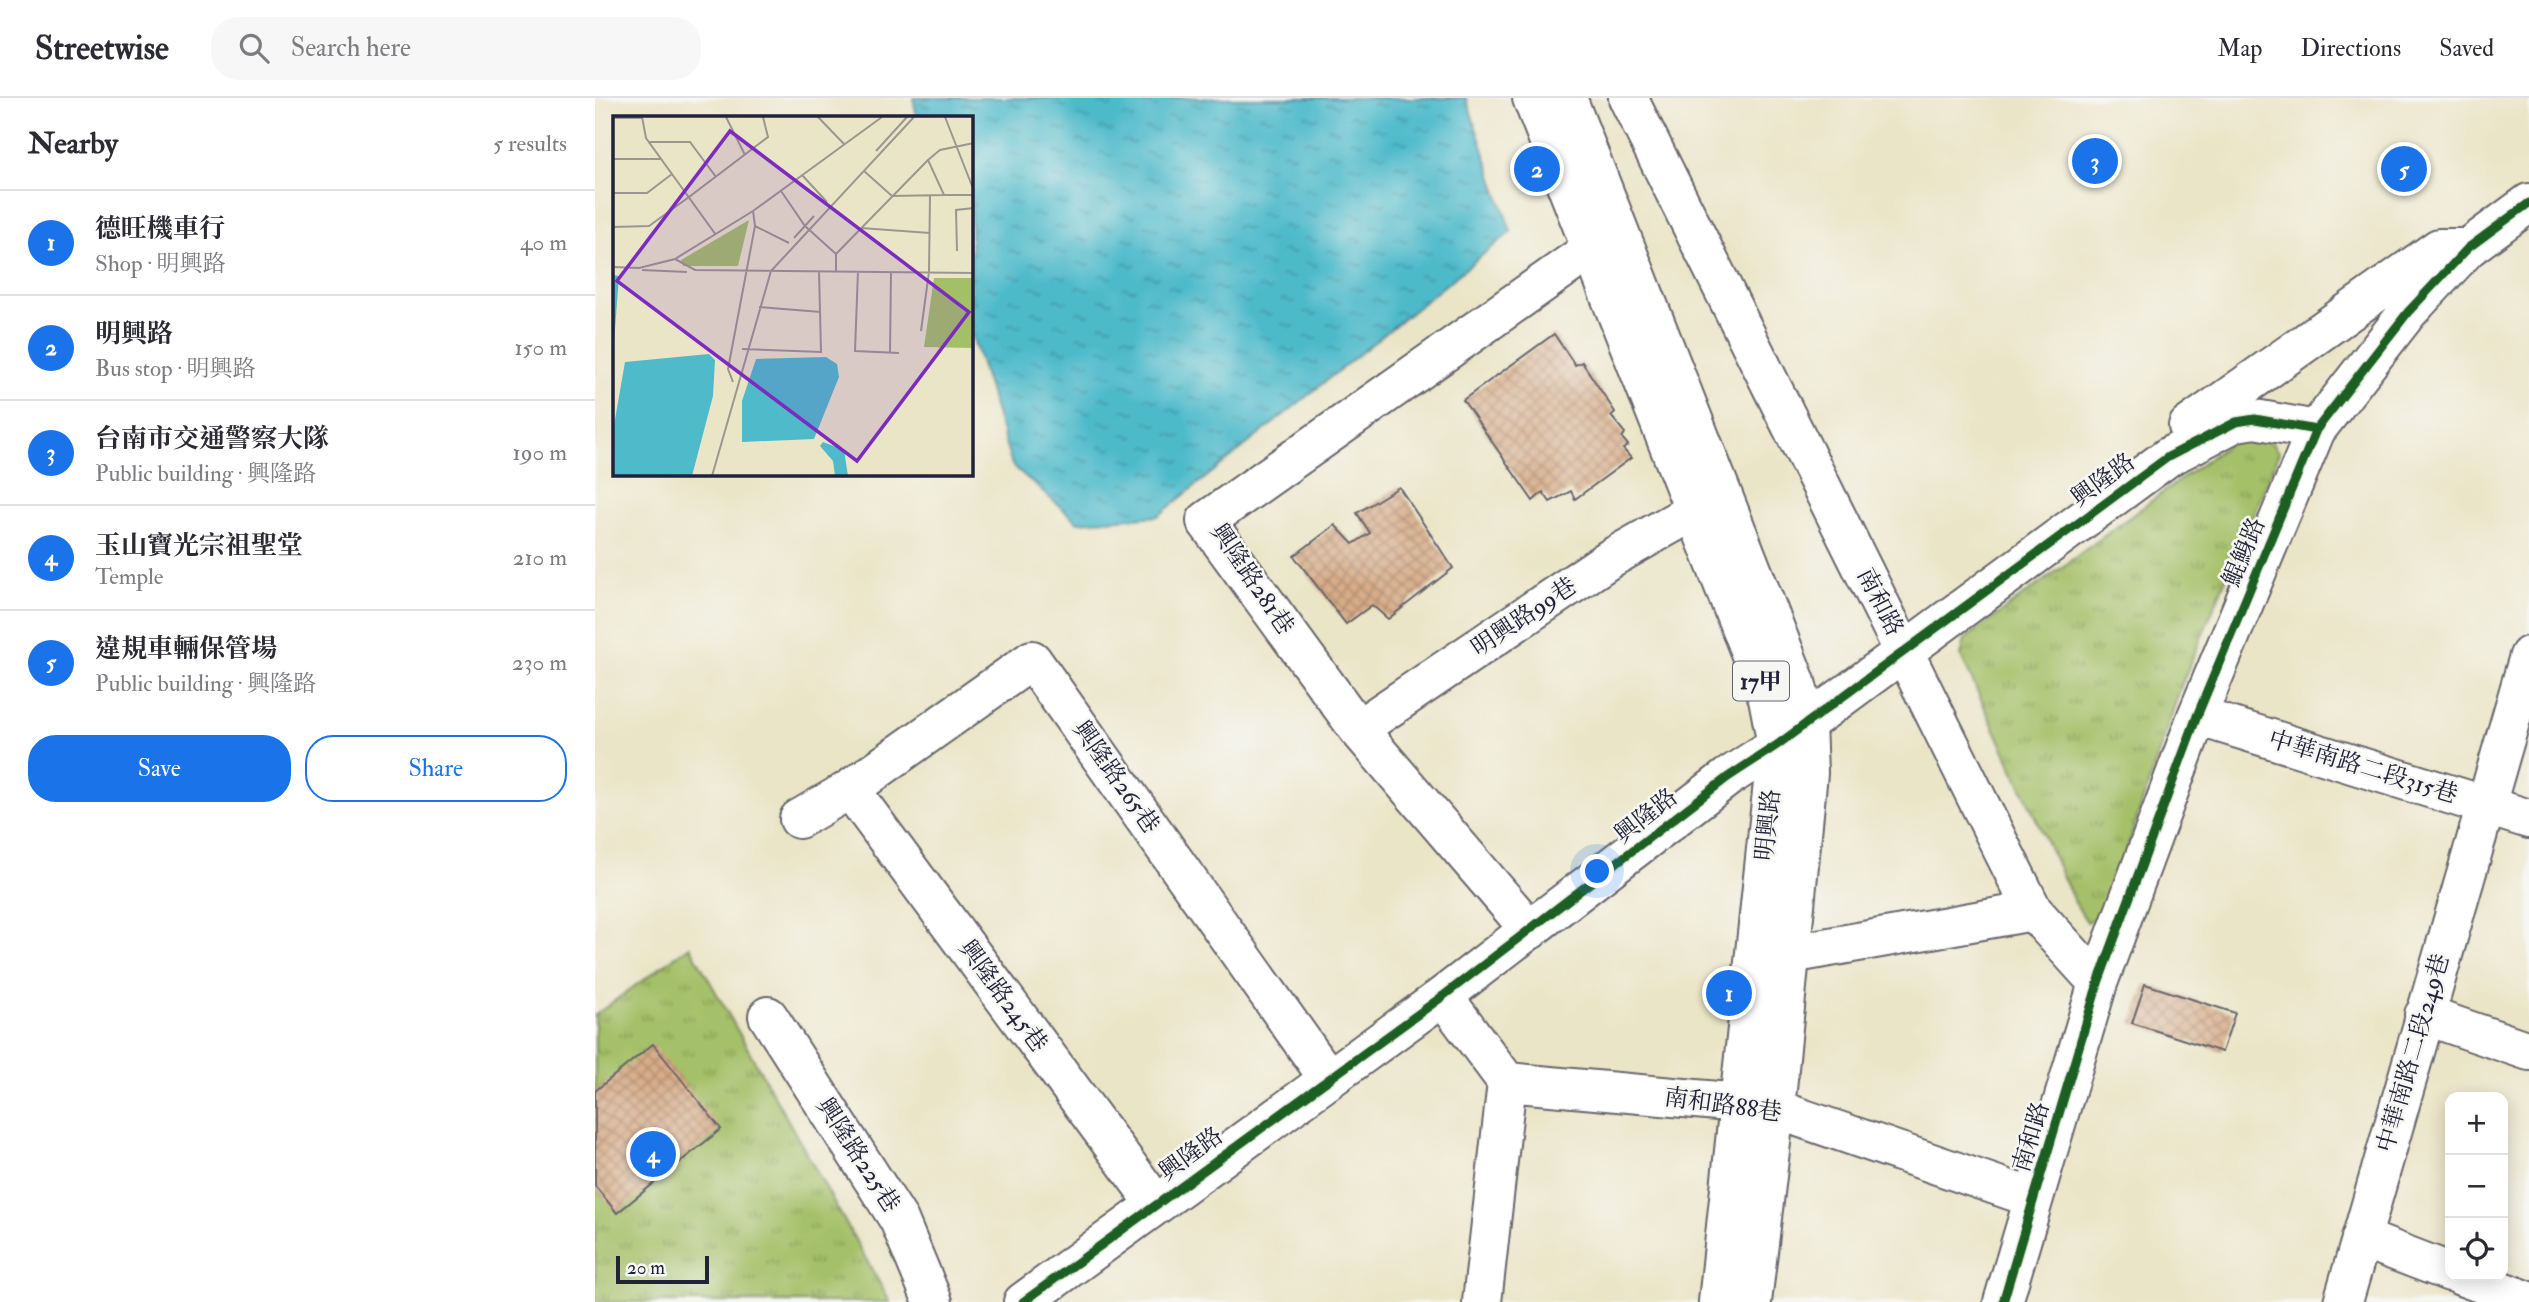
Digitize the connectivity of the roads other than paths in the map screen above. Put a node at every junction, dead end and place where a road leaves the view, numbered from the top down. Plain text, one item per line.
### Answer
1 (1531, 98) edge
2 (1567, 98) edge
3 (1628, 98) edge
4 (2529, 203) edge
5 (1604, 238) junction
6 (2468, 248) junction
7 (2316, 430) junction
8 (2168, 457) junction
9 (1695, 511) junction
10 (1904, 649) junction
11 (2529, 656) edge
12 (2197, 716) junction
13 (1358, 729) junction
14 (1791, 734) junction
15 (850, 789) junction
16 (2484, 805) junction
17 (799, 819) dead end
18 (2529, 819) edge
19 (2032, 911) junction
20 (1529, 930) junction
21 (1790, 954) junction
22 (2098, 983) junction
23 (1443, 996) junction
24 (2424, 1015) junction
25 (768, 1016) dead end
26 (2529, 1051) edge
27 (1328, 1078) junction
28 (1507, 1082) junction
29 (1757, 1106) junction
30 (2033, 1198) junction
31 (1156, 1204) junction
32 (2361, 1238) junction
33 (2445, 1270) edge
34 (2475, 1281) edge
35 (2529, 1301) edge
36 (933, 1302) edge
37 (1023, 1302) edge
38 (1482, 1302) edge
39 (1718, 1302) edge
40 (1752, 1302) edge
41 (2003, 1302) edge
42 (2343, 1302) edge

1 - 5 street, 明興路 / 17甲
2 - 5 street, 明興路 / 17甲
3 - 10 street, 南和路
4 - 6 street, 鯤鯓路
5 - 9 street, 明興路 / 17甲
5 - 13 street, 興隆路281巷
5 - 14 street, 明興路 / 17甲
6 - 7 street, 鯤鯓路
6 - 8 street, 興隆路
7 - 8 street, 興隆路
7 - 12 street, 鯤鯓路
8 - 10 street, 興隆路
9 - 13 street, 明興路99巷
9 - 14 street, 明興路 / 17甲
10 - 14 street, 興隆路
10 - 19 street, 南和路
11 - 16 street, 中華南路二段249巷
12 - 16 street, 中華南路二段315巷
12 - 22 street, 鯤鯓路
13 - 20 street, 興隆路281巷
14 - 20 street, 興隆路
14 - 21 street, 明興路 / 17甲
14 - 29 street, 明興路 / 17甲
15 - 17 street
15 - 27 street, 興隆路265巷
15 - 31 street, 興隆路245巷
16 - 18 street, 中華南路二段315巷
16 - 24 street, 中華南路二段249巷
19 - 21 street
19 - 22 street, 南和路
20 - 23 street, 興隆路
21 - 29 street, 明興路 / 17甲
22 - 30 street, 南和路
23 - 27 street, 興隆路
23 - 28 street
24 - 26 street
24 - 32 street, 中華南路二段249巷
25 - 36 street, 興隆路225巷
27 - 31 street, 興隆路
28 - 29 street, 南和路88巷
28 - 38 street
29 - 30 street, 南和路88巷
29 - 39 street, 明興路 / 17甲
29 - 40 street, 明興路 / 17甲
30 - 41 street, 南和路
31 - 37 street, 興隆路
32 - 33 street
32 - 42 street, 中華南路二段249巷
34 - 35 street

